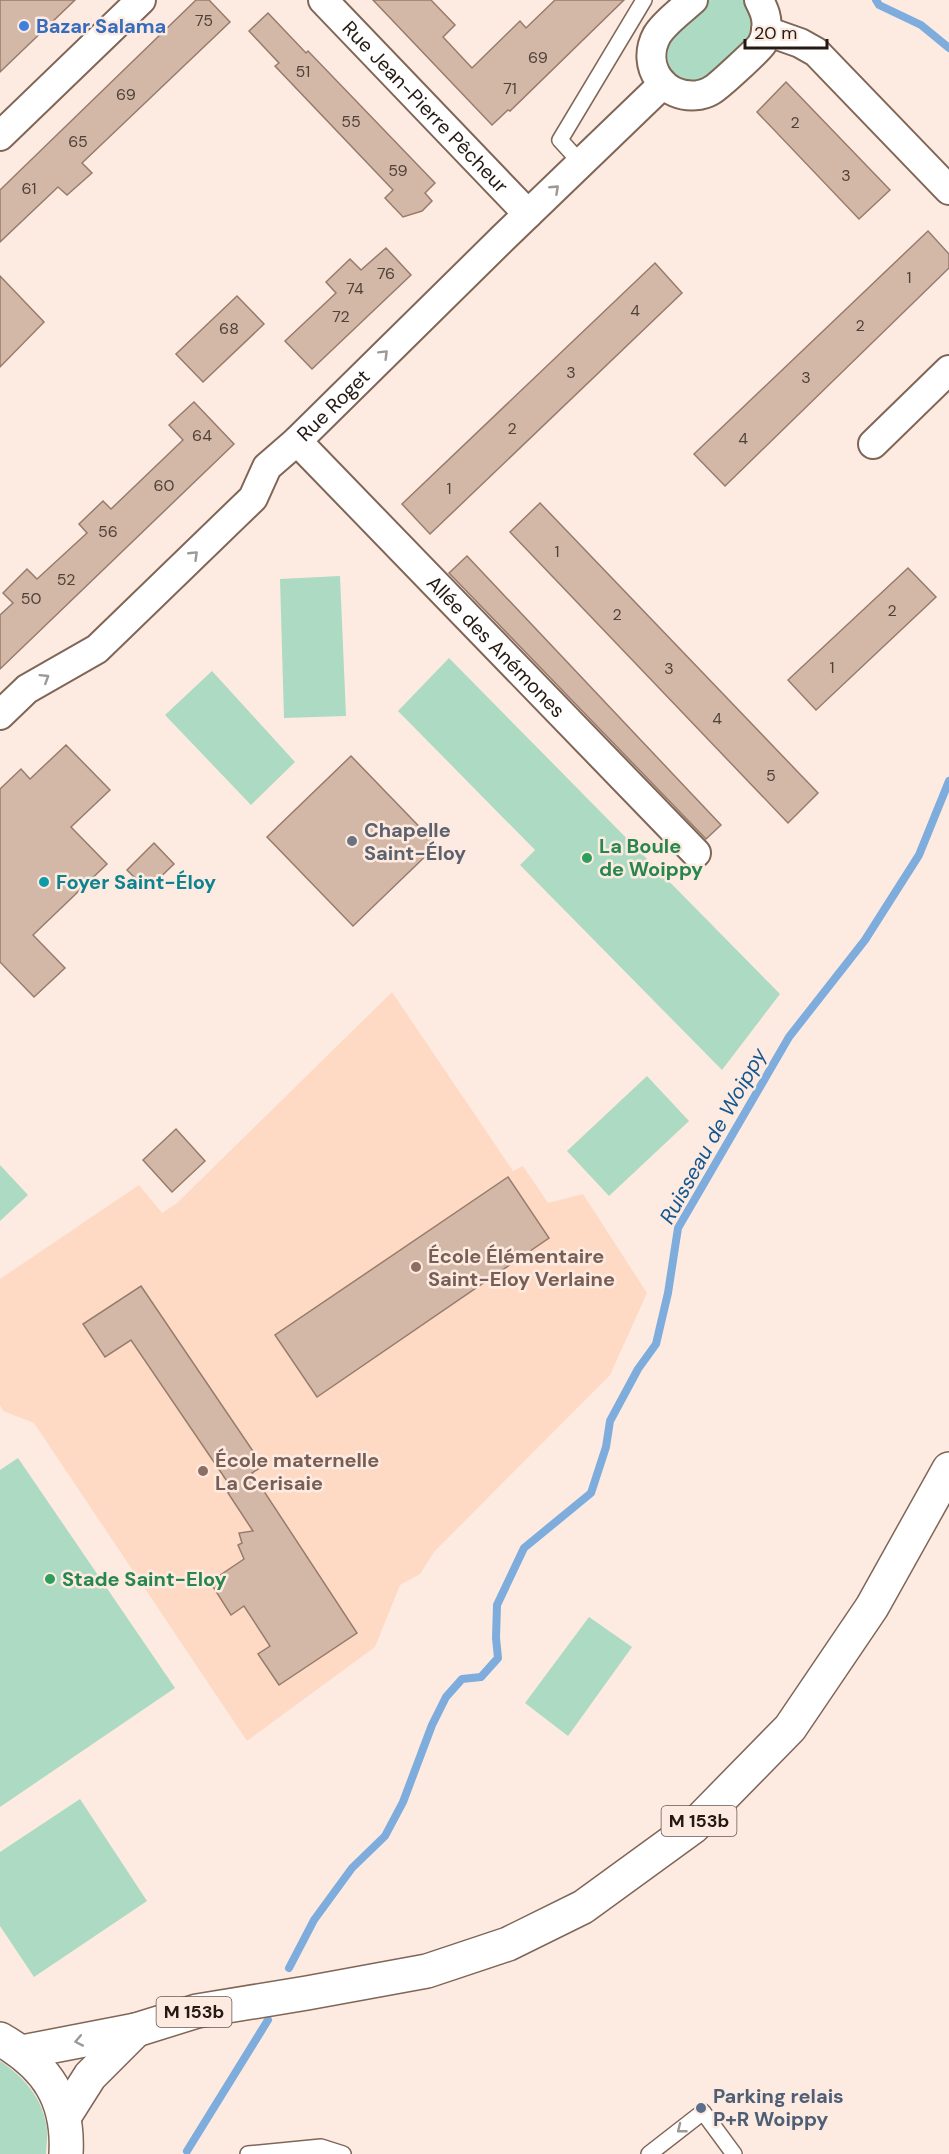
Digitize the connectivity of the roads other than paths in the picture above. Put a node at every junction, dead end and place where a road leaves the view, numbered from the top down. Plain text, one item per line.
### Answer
1 (141, 0) edge
2 (322, 0) edge
3 (644, 0) edge
4 (693, 0) edge
5 (759, 0) edge
6 (766, 31) junction
7 (663, 84) junction
8 (0, 136) edge
9 (581, 163) junction
10 (949, 190) edge
11 (528, 214) junction
12 (949, 370) edge
13 (297, 441) junction
14 (873, 444) dead end
15 (0, 715) edge
16 (696, 853) dead end
17 (949, 1469) edge
18 (136, 2030) junction
19 (11, 2046) edge
20 (64, 2117) junction
21 (66, 2154) edge
22 (248, 2154) edge
23 (344, 2154) edge
24 (649, 2154) edge
25 (734, 2154) edge

1 - 8 street
2 - 11 street, Rue Jean-Pierre Pêcheur
3 - 9 lane
4 - 7 street
5 - 6 street
6 - 7 street
6 - 10 street
7 - 9 street, Rue Roget
11 -> 9 street, Rue Roget
13 -> 11 street, Rue Roget
12 - 14 street
15 -> 13 street, Rue Roget
13 - 16 street, Allée des Anémones
17 - 18 main road, M 153b
18 -> 19 main road, M 153b
18 - 20 main road, M 153b
19 - 20 main road
20 - 21 main road
22 - 23 lane
25 -> 24 lane

